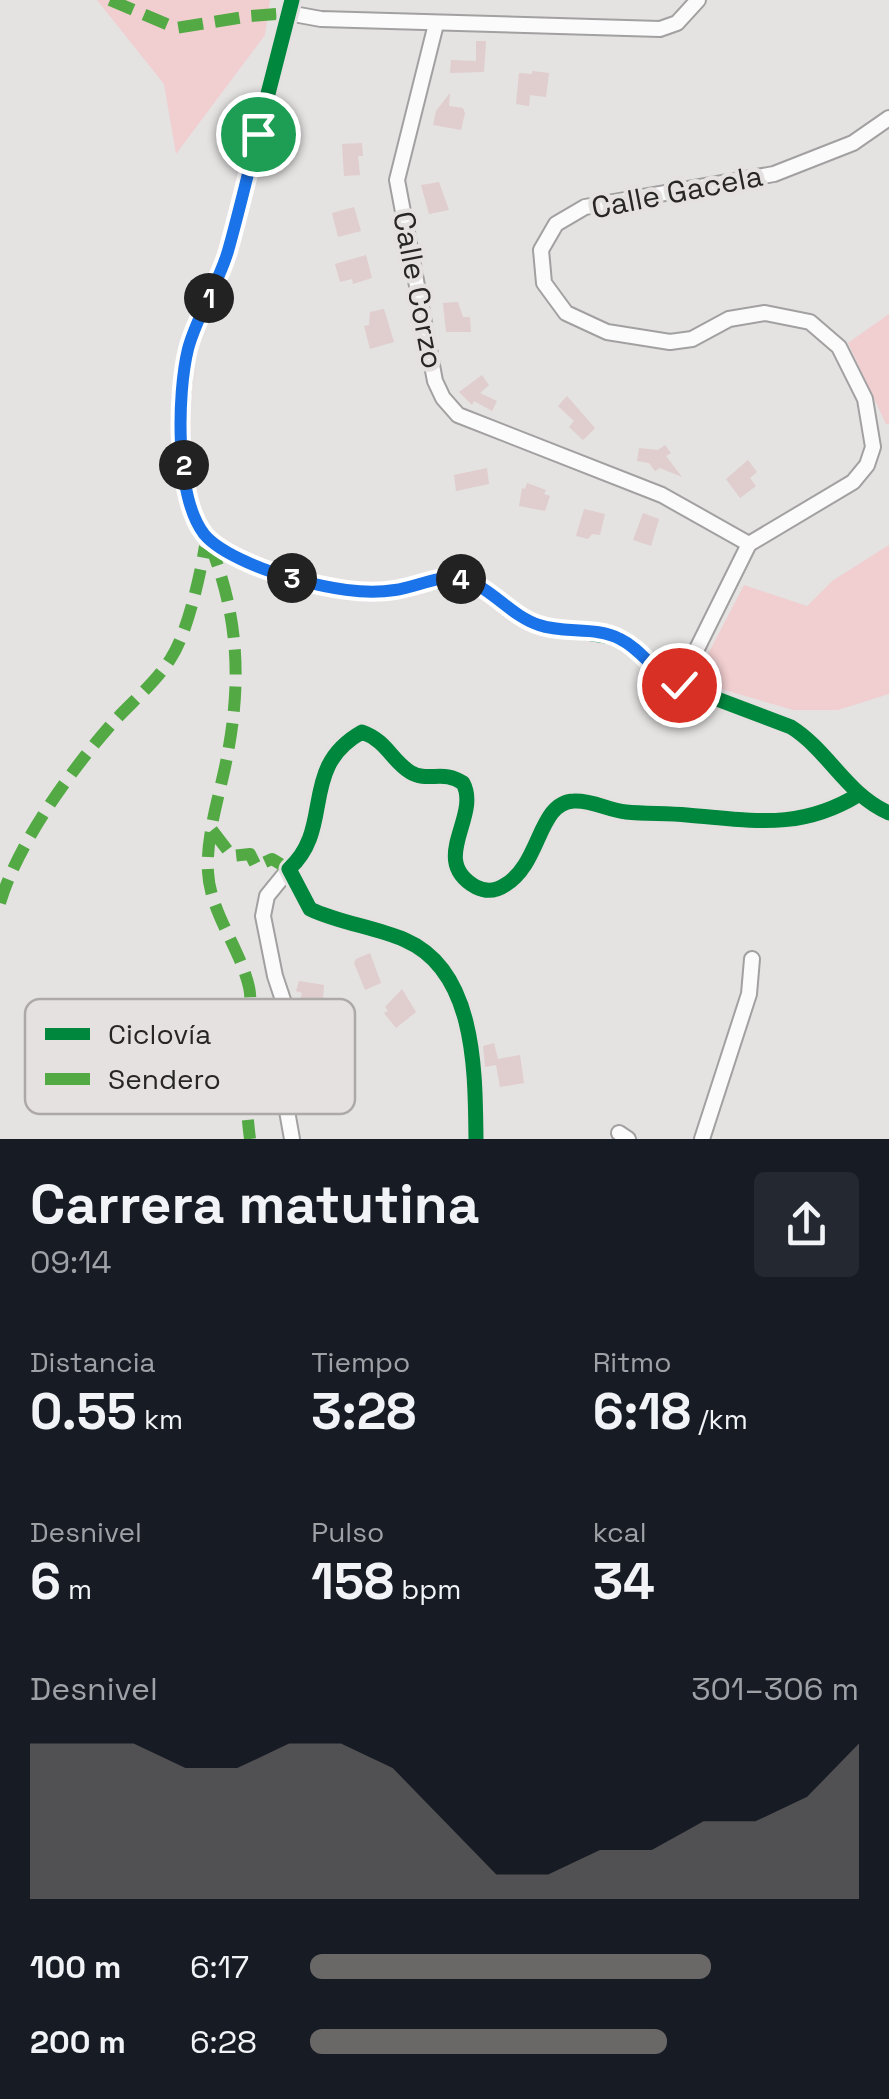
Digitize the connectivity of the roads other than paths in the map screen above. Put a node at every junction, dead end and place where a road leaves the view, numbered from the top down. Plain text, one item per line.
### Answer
1 (698, 0) edge
2 (290, 6) edge
3 (436, 24) junction
4 (889, 118) edge
5 (749, 544) junction
6 (679, 685) junction
7 (858, 796) junction
8 (889, 813) edge
9 (289, 869) junction
10 (752, 958) dead end
11 (283, 999) edge
12 (288, 1114) edge
13 (292, 1139) edge
14 (476, 1139) edge
15 (702, 1139) edge

1 - 3 street
2 - 3 street
2 - 6 street
3 - 5 street, Calle Corzo
4 - 5 street, Calle Gacela
5 - 6 street
6 - 7 street
7 - 8 street
7 - 9 street
9 - 11 street
9 - 14 street
10 - 15 street
12 - 13 street

